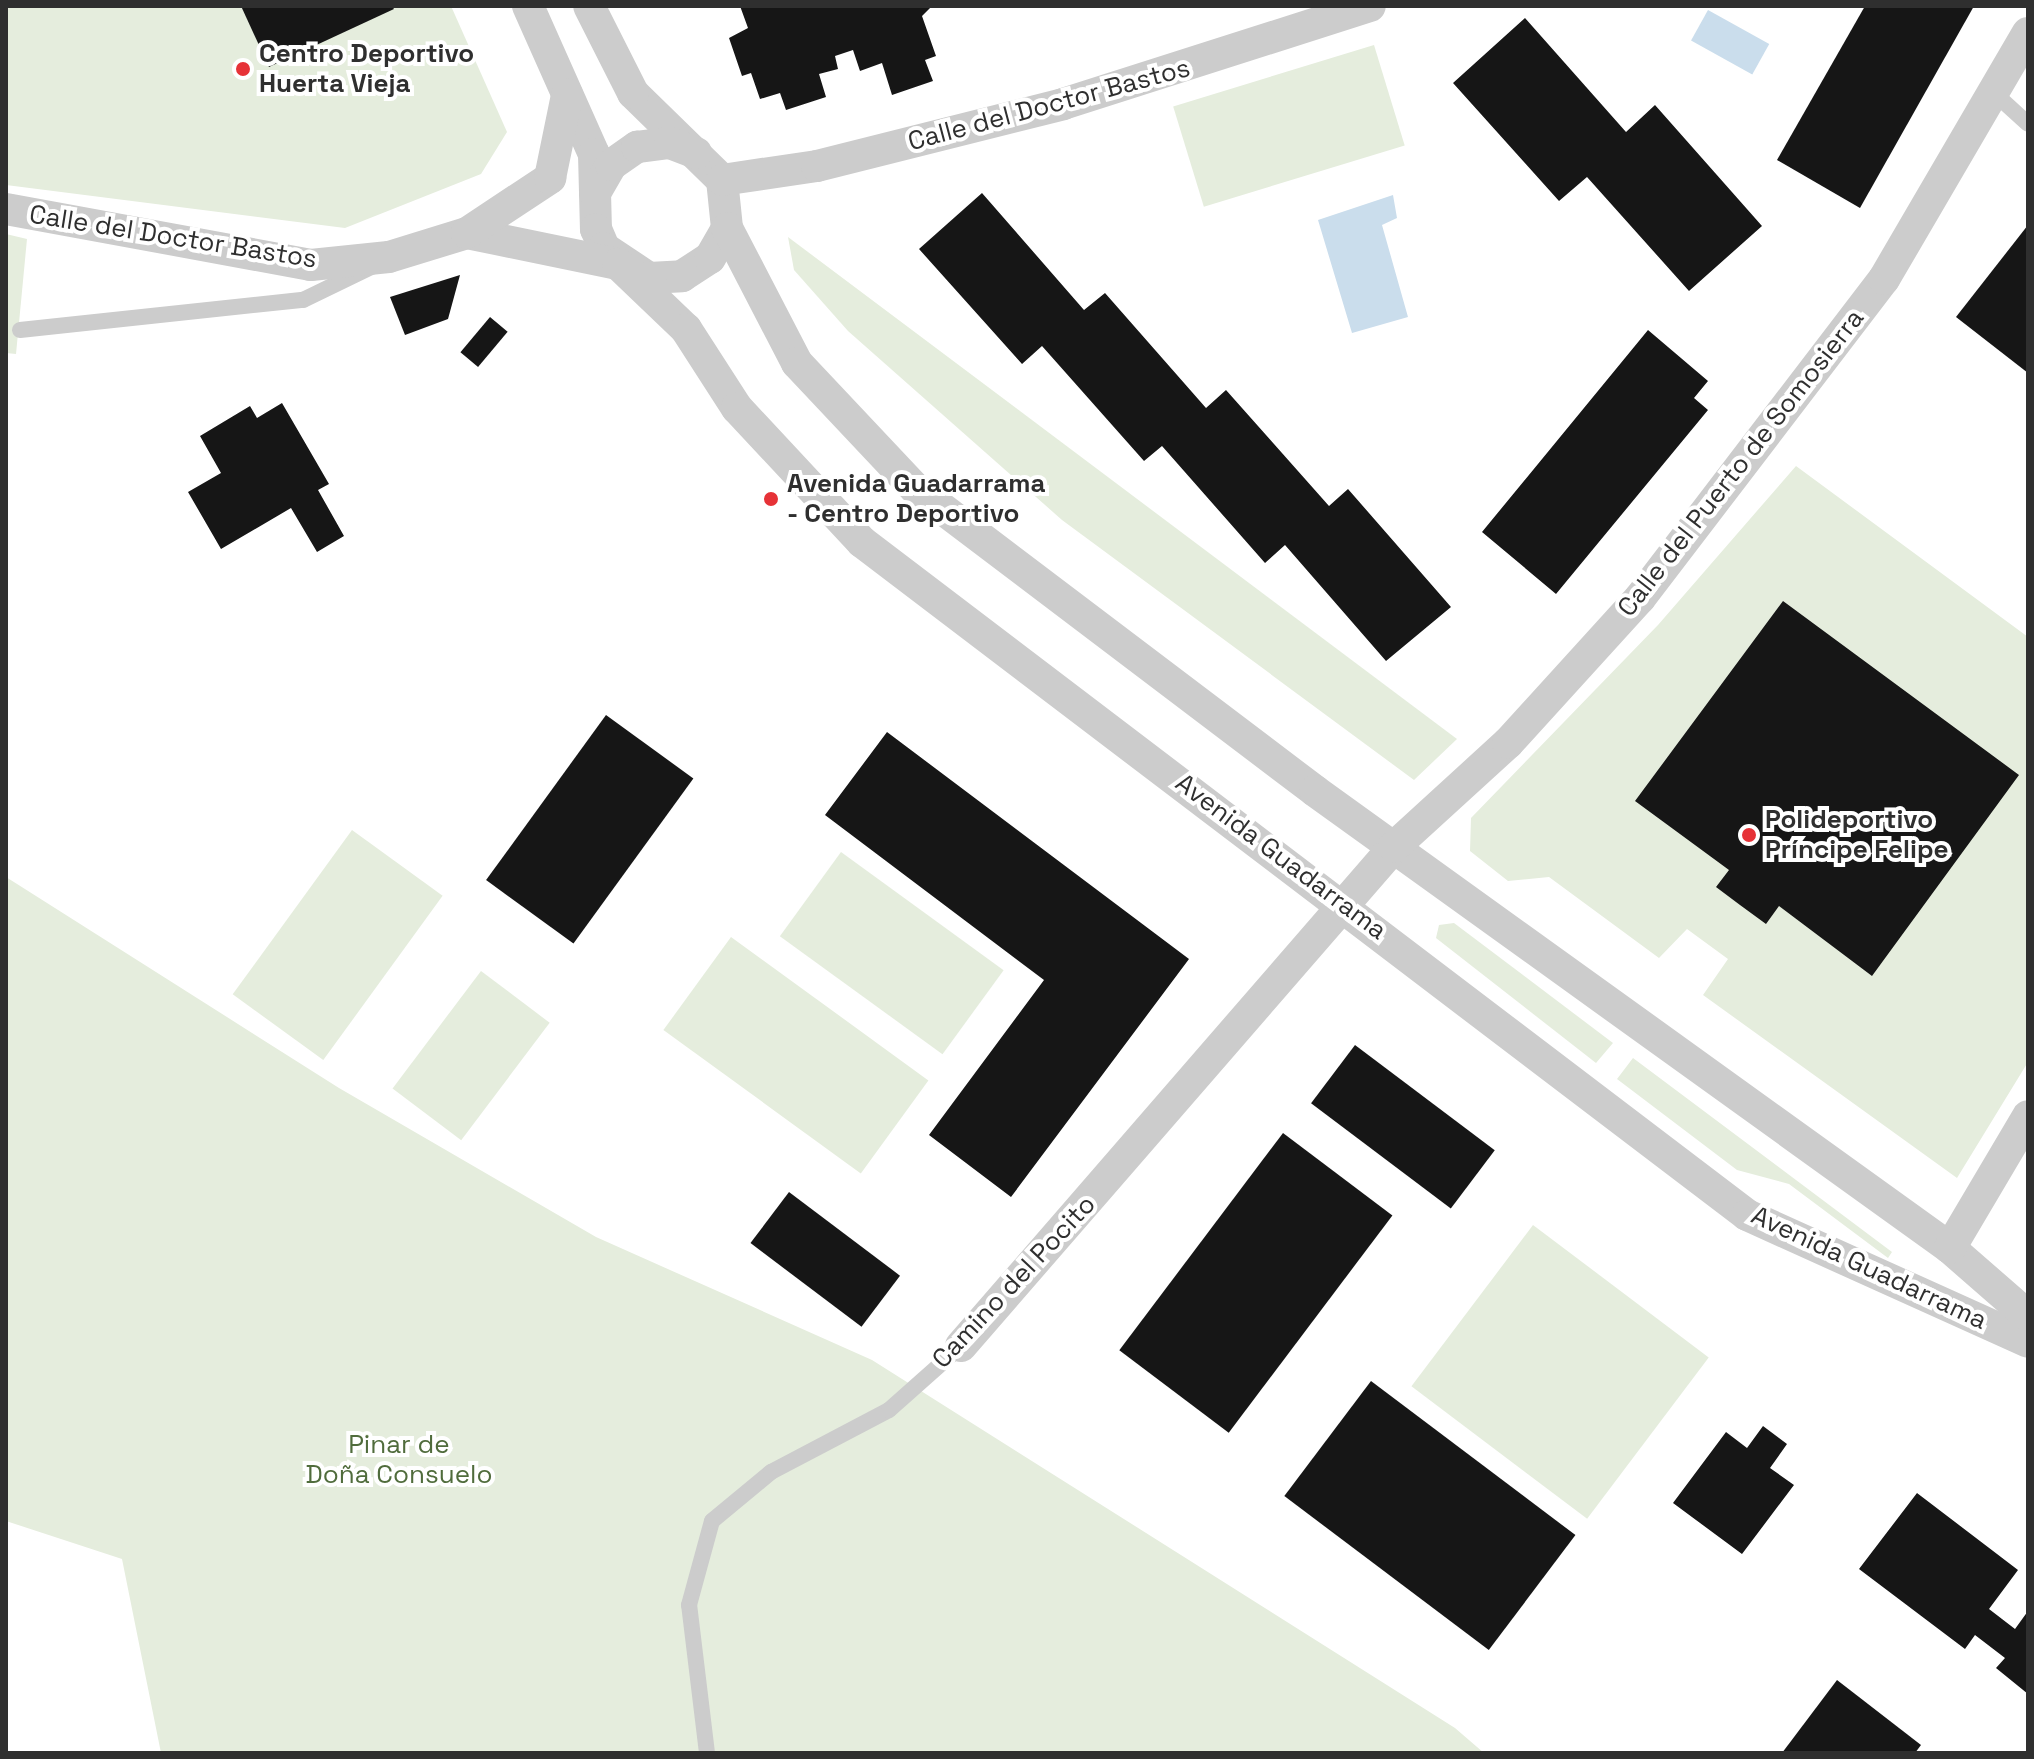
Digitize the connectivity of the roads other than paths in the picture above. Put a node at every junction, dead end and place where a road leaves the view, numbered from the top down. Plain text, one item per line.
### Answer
1 (528, 6) edge
2 (589, 6) edge
3 (1370, 6) edge
4 (2028, 33) edge
5 (1993, 92) junction
6 (567, 94) junction
7 (2028, 124) edge
8 (700, 155) junction
9 (722, 180) junction
10 (595, 193) junction
11 (6, 209) edge
12 (727, 228) junction
13 (467, 233) junction
14 (389, 257) junction
15 (618, 264) junction
16 (20, 330) dead end
17 (1394, 847) junction
18 (1350, 906) junction
19 (2028, 1116) edge
20 (1950, 1248) junction
21 (2028, 1316) edge
22 (2028, 1342) edge
23 (961, 1346) joint
24 (707, 1753) edge

1 - 6 street
2 - 8 street
3 - 9 street, Calle del Doctor Bastos
4 - 5 street, Calle del Puerto de Somosierra
5 - 7 lane
5 - 17 street, Calle del Puerto de Somosierra
6 - 10 street
6 - 13 street
8 - 9 street
8 - 10 street
9 - 12 street
10 - 15 street
11 - 14 street, Calle del Doctor Bastos
12 - 15 street
12 - 17 street, Avenida Guadarrama
13 - 14 street, Calle del Doctor Bastos
13 - 15 street, Calle del Doctor Bastos
14 - 16 lane, Calle del Doctor Bastos
15 - 18 street, Avenida Guadarrama
17 - 18 street, Camino del Pocito
17 - 20 street, Avenida Guadarrama
18 - 22 street, Avenida Guadarrama
18 - 23 street, Camino del Pocito
19 - 20 street
20 - 21 street, Avenida Guadarrama
23 - 24 lane, Camino del Pocito

